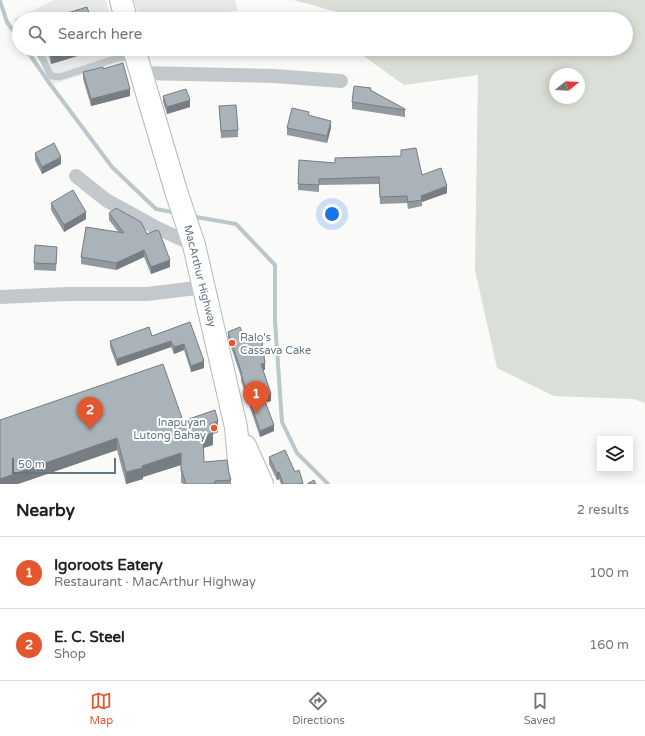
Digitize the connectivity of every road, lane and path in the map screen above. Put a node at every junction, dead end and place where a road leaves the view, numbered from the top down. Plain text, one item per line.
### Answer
1 (121, 0) edge
2 (124, 12) edge
3 (41, 56) edge
4 (137, 59) edge
5 (341, 81) dead end
6 (76, 176) dead end
7 (192, 238) junction
8 (204, 287) junction
9 (0, 296) edge
10 (236, 427) junction
11 (241, 484) edge
12 (262, 484) edge

1 - 2 highway
3 - 4 lane
4 - 5 street
4 - 7 highway, MacArthur Highway
6 - 7 street
7 - 8 highway, MacArthur Highway
8 - 9 street
8 - 10 highway, MacArthur Highway
10 - 11 highway, MacArthur Highway
10 - 12 highway

